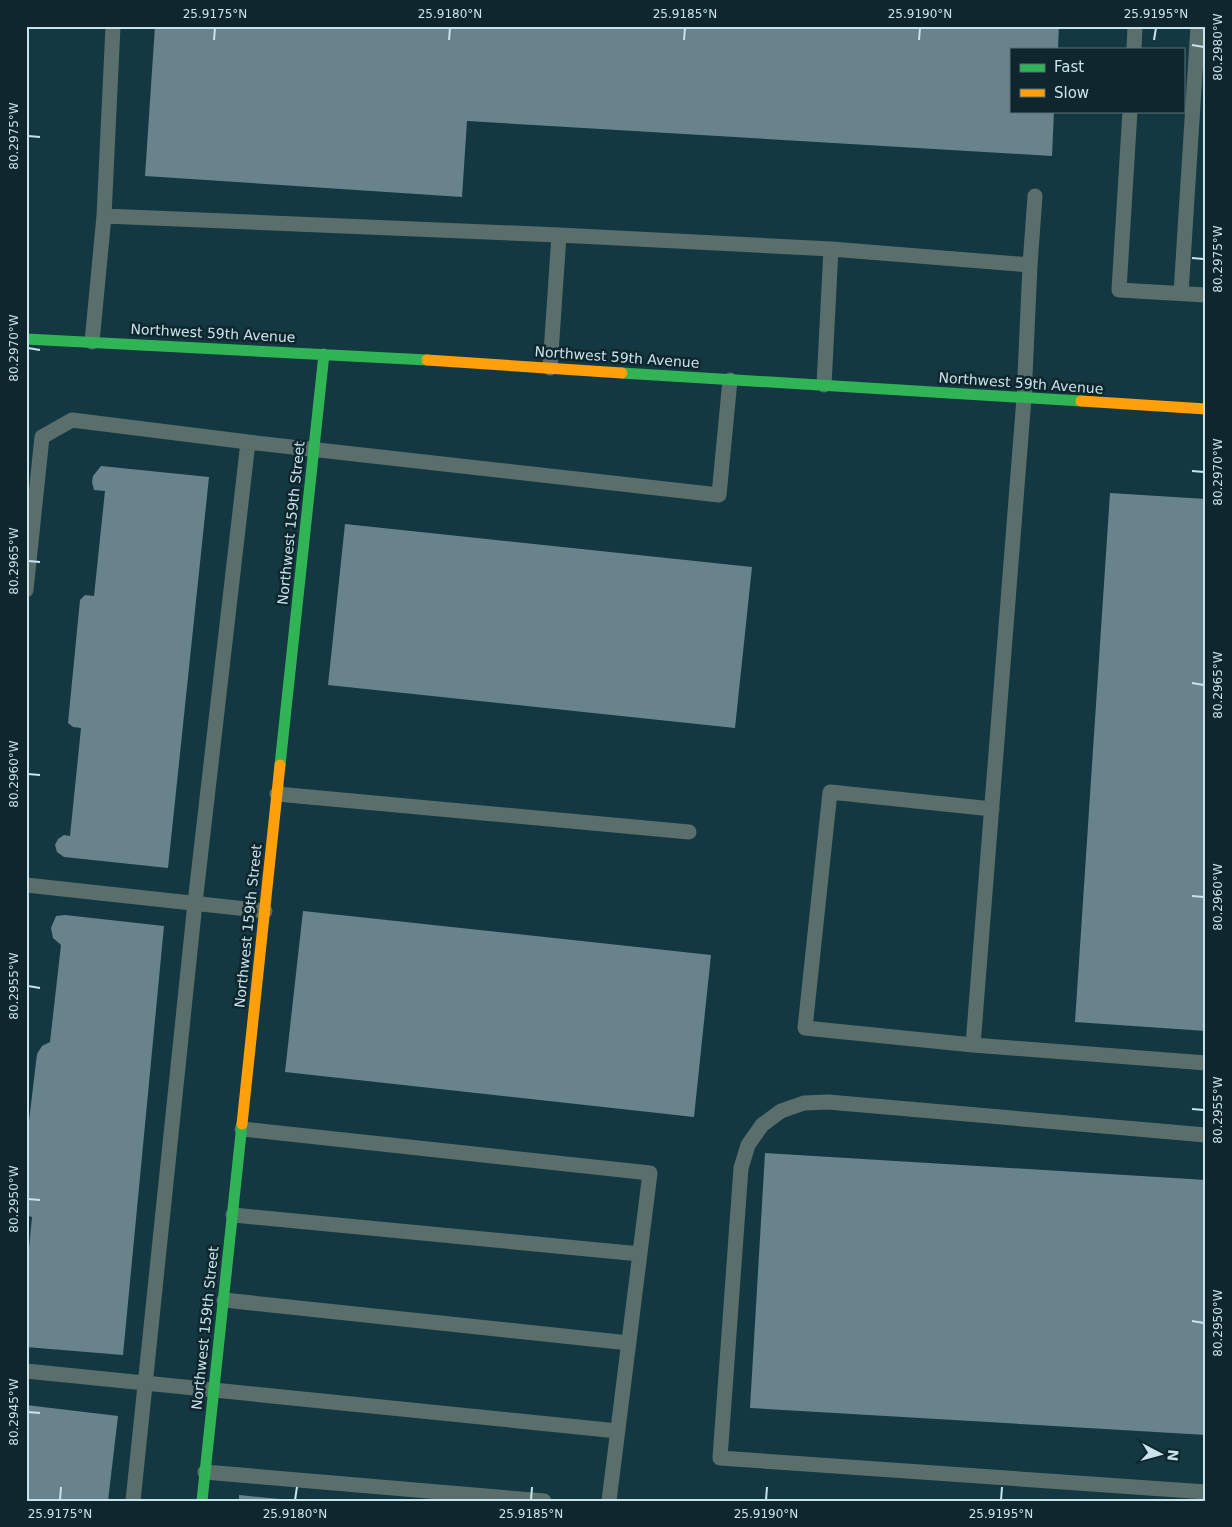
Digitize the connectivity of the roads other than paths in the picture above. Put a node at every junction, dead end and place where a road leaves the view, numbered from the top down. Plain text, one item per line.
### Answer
1 (114, 26) edge
2 (1135, 26) edge
3 (1198, 26) edge
4 (1134, 48) edge
5 (1130, 112) edge
6 (1035, 196) dead end
7 (104, 216) junction
8 (559, 235) junction
9 (831, 249) junction
10 (1030, 265) junction
11 (1181, 293) junction
12 (1206, 295) edge
13 (26, 339) edge
14 (92, 342) junction
15 (324, 354) junction
16 (550, 368) junction
17 (730, 380) junction
18 (824, 385) junction
19 (1024, 398) junction
20 (1206, 409) edge
21 (248, 442) junction
22 (314, 450) junction
23 (26, 590) edge
24 (277, 794) junction
25 (992, 809) junction
26 (689, 832) dead end
27 (26, 885) edge
28 (195, 904) junction
29 (265, 911) junction
30 (973, 1045) junction
31 (1206, 1063) edge
32 (242, 1129) junction
33 (1206, 1135) edge
34 (233, 1214) junction
35 (640, 1254) junction
36 (224, 1300) junction
37 (629, 1343) junction
38 (26, 1371) edge
39 (145, 1383) junction
40 (214, 1390) junction
41 (618, 1431) junction
42 (205, 1472) junction
43 (1206, 1492) edge
44 (133, 1501) edge
45 (202, 1501) edge
46 (544, 1501) edge
47 (610, 1501) edge

1 - 7 lane
2 - 4 lane
3 - 11 lane
5 - 11 lane
6 - 10 lane
7 - 8 lane
7 - 14 lane
8 - 9 lane
8 - 16 lane
9 - 10 lane
9 - 18 lane
10 - 19 lane
11 - 12 lane
13 - 14 street, Northwest 59th Avenue
14 - 15 street, Northwest 59th Avenue
15 - 16 street, Northwest 59th Avenue
15 - 22 street, Northwest 159th Street
16 - 17 street, Northwest 59th Avenue
17 - 18 street, Northwest 59th Avenue
17 - 22 lane
18 - 19 street, Northwest 59th Avenue
19 - 20 street, Northwest 59th Avenue
19 - 25 lane
21 - 22 lane
21 - 23 lane
21 - 28 lane
22 - 24 street, Northwest 159th Street
24 - 26 lane
24 - 29 street, Northwest 159th Street
25 - 30 lane
25 - 30 lane
27 - 28 lane
28 - 29 lane
28 - 39 lane
29 - 32 street, Northwest 159th Street
30 - 31 lane
32 - 34 street, Northwest 159th Street
32 - 35 lane
33 - 43 lane
34 - 35 lane
34 - 36 street, Northwest 159th Street
35 - 37 lane
36 - 37 lane
36 - 40 street, Northwest 159th Street
37 - 41 lane
38 - 39 lane
39 - 40 lane
39 - 44 lane
40 - 41 lane
40 - 42 street, Northwest 159th Street
41 - 47 lane
42 - 45 street, Northwest 159th Street
42 - 46 lane

